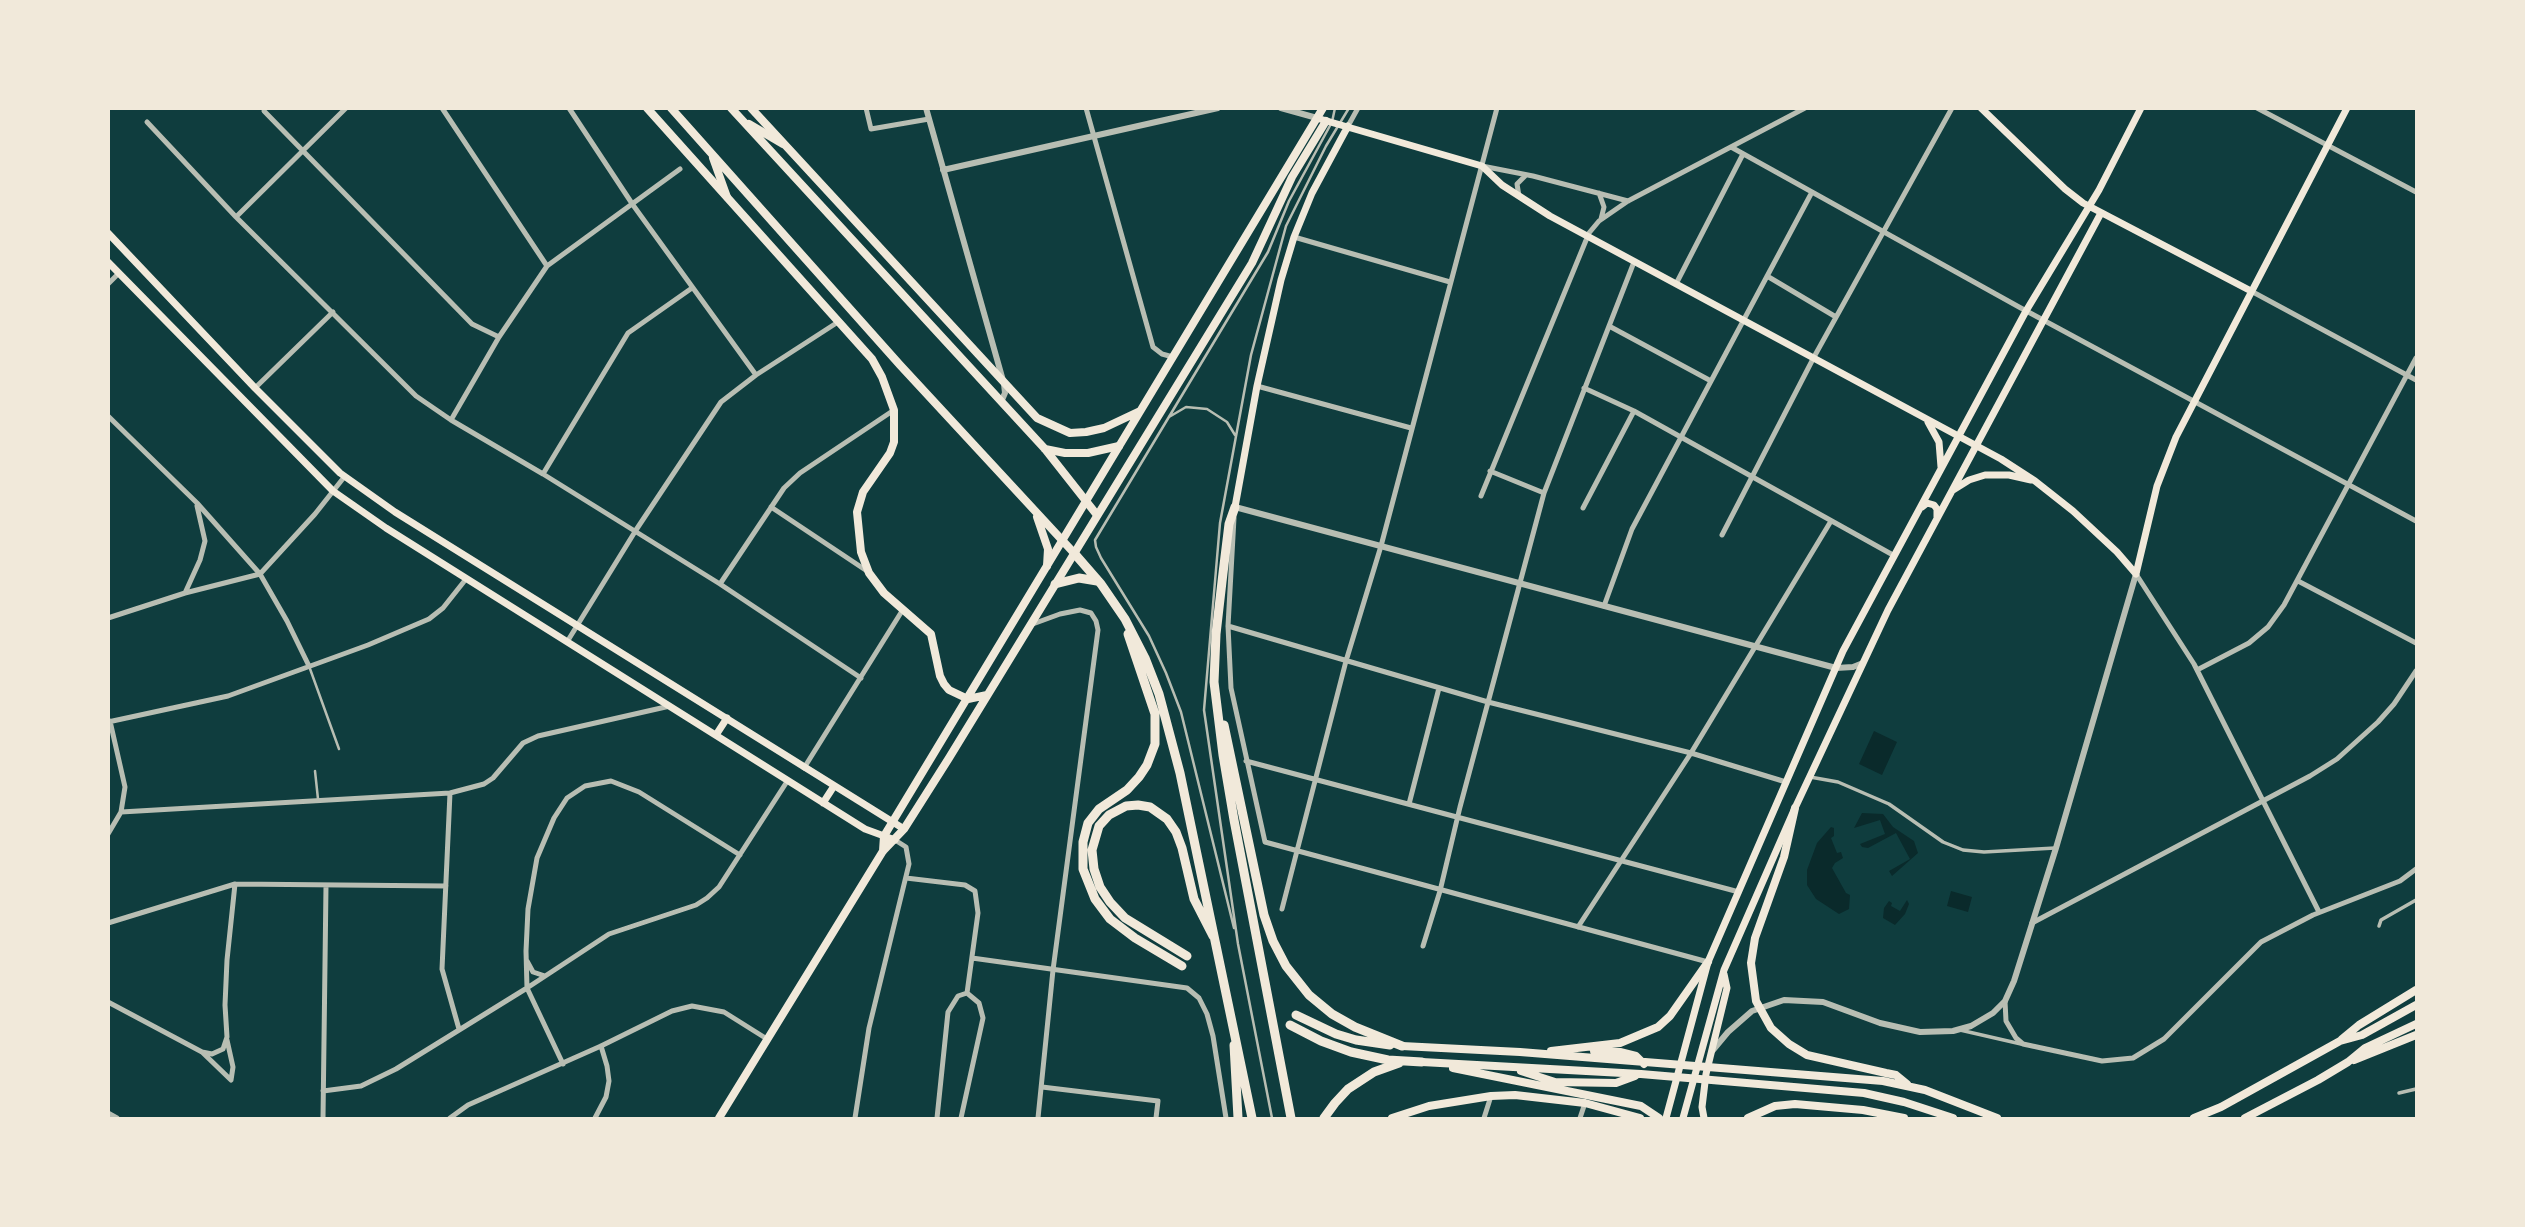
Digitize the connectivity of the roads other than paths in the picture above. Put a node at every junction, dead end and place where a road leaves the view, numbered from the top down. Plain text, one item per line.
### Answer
1 (346, 108) edge
2 (442, 108) edge
3 (569, 108) edge
4 (647, 108) edge
5 (671, 108) edge
6 (731, 108) edge
7 (751, 108) edge
8 (866, 108) edge
9 (926, 108) edge
10 (1086, 108) edge
11 (1218, 108) edge
12 (1281, 108) edge
13 (1323, 108) edge
14 (1335, 108) edge
15 (1349, 108) edge
16 (1358, 108) edge
17 (1497, 108) edge
18 (1805, 108) edge
19 (1952, 108) edge
20 (1981, 108) edge
21 (2141, 108) edge
22 (2258, 108) edge
23 (2347, 108) edge
24 (264, 111) dead end
25 (1317, 118) junction
26 (929, 119) junction
27 (742, 121) junction
28 (147, 122) dead end
29 (1336, 123) junction
30 (1094, 138) junction
31 (783, 144) junction
32 (2327, 145) junction
33 (1731, 147) junction
34 (302, 150) junction
35 (711, 152) junction
36 (1743, 154) junction
37 (1482, 166) junction
38 (680, 169) dead end
39 (943, 170) junction
40 (1526, 175) junction
41 (1812, 192) junction
42 (2417, 192) edge
43 (1598, 193) junction
44 (727, 197) junction
45 (1520, 198) junction
46 (1628, 201) junction
47 (633, 205) junction
48 (2089, 206) junction
49 (2101, 213) junction
50 (236, 216) junction
51 (1599, 222) junction
52 (1883, 232) junction
53 (108, 233) edge
54 (1294, 237) junction
55 (1587, 237) junction
56 (108, 262) edge
57 (1634, 262) junction
58 (547, 266) junction
59 (119, 273) junction
60 (1767, 276) junction
61 (1450, 282) junction
62 (108, 284) edge
63 (1676, 284) junction
64 (692, 288) junction
65 (2251, 291) junction
66 (2026, 311) junction
67 (333, 312) junction
68 (1836, 317) junction
69 (1743, 320) junction
70 (2044, 321) junction
71 (838, 322) junction
72 (1609, 326) junction
73 (499, 337) junction
74 (1173, 357) junction
75 (1814, 357) junction
76 (2417, 358) edge
77 (756, 375) junction
78 (2408, 375) junction
79 (2417, 380) edge
80 (1711, 381) junction
81 (1004, 384) junction
82 (1257, 386) junction
83 (255, 388) junction
84 (1584, 388) junction
85 (1001, 401) junction
86 (2194, 401) junction
87 (894, 410) junction
88 (1141, 411) junction
89 (1634, 411) junction
90 (108, 416) edge
91 (1166, 419) junction
92 (1926, 419) junction
93 (452, 420) junction
94 (1411, 428) junction
95 (1236, 435) junction
96 (1958, 436) junction
97 (1681, 438) junction
98 (1975, 445) junction
99 (1119, 446) junction
100 (1045, 449) junction
101 (1941, 468) junction
102 (1490, 471) junction
103 (543, 474) junction
104 (345, 477) junction
105 (1752, 477) junction
106 (2035, 481) junction
107 (2348, 485) junction
108 (333, 491) junction
109 (1544, 493) junction
110 (1949, 493) junction
111 (1481, 496) dead end
112 (1086, 500) junction
113 (197, 503) junction
114 (1235, 507) junction
115 (771, 508) junction
116 (1583, 508) dead end
117 (1034, 511) junction
118 (1916, 514) junction
119 (1097, 515) junction
120 (1937, 517) junction
121 (1831, 521) junction
122 (2417, 522) edge
123 (636, 530) junction
124 (1722, 535) dead end
125 (1062, 541) junction
126 (1381, 546) junction
127 (1074, 553) junction
128 (1893, 555) junction
129 (1047, 566) junction
130 (869, 573) junction
131 (260, 574) junction
132 (2136, 575) junction
133 (466, 579) junction
134 (2298, 580) junction
135 (1521, 583) junction
136 (720, 584) junction
137 (1055, 584) junction
138 (1101, 584) junction
139 (185, 593) junction
140 (1604, 606) junction
141 (902, 611) junction
142 (108, 618) edge
143 (1125, 619) junction
144 (1030, 625) junction
145 (577, 626) junction
146 (1227, 626) junction
147 (567, 642) junction
148 (2417, 643) edge
149 (1756, 646) junction
150 (1346, 662) junction
151 (1863, 663) junction
152 (309, 666) junction
153 (1836, 668) junction
154 (2197, 670) junction
155 (2417, 671) edge
156 (861, 678) junction
157 (1214, 682) junction
158 (1439, 688) junction
159 (987, 695) junction
160 (968, 699) junction
161 (1488, 702) junction
162 (670, 706) junction
163 (727, 718) junction
164 (109, 721) edge
165 (716, 735) junction
166 (339, 749) dead end
167 (1691, 753) junction
168 (1246, 761) junction
169 (804, 768) junction
170 (315, 771) dead end
171 (1810, 777) junction
172 (1316, 779) junction
173 (788, 780) junction
174 (1786, 782) junction
175 (834, 786) junction
176 (450, 793) junction
177 (318, 799) junction
178 (2263, 801) junction
179 (823, 803) junction
180 (1409, 804) junction
181 (1795, 808) junction
182 (121, 812) junction
183 (1457, 817) junction
184 (892, 822) junction
185 (904, 829) junction
186 (108, 834) edge
187 (884, 836) junction
188 (895, 840) junction
189 (2056, 848) junction
190 (883, 851) junction
191 (1296, 852) junction
192 (740, 855) junction
193 (1623, 860) junction
194 (2417, 869) edge
195 (906, 878) junction
196 (234, 884) junction
197 (326, 886) junction
198 (446, 886) junction
199 (1440, 891) junction
200 (1739, 892) junction
201 (2417, 901) edge
202 (1282, 909) dead end
203 (2319, 912) junction
204 (108, 923) edge
205 (2032, 924) junction
206 (2379, 926) dead end
207 (1578, 927) junction
208 (1217, 943) junction
209 (1238, 944) junction
210 (1423, 946) dead end
211 (1187, 956) dead end
212 (972, 958) junction
213 (526, 960) junction
214 (1708, 962) junction
215 (1182, 966) dead end
216 (1053, 970) junction
217 (1724, 970) junction
218 (545, 976) junction
219 (527, 988) junction
220 (2417, 990) edge
221 (967, 993) junction
222 (108, 1002) edge
223 (2005, 1002) junction
224 (2417, 1005) edge
225 (1296, 1015) dead end
226 (2417, 1024) edge
227 (1290, 1025) dead end
228 (1234, 1026) junction
229 (459, 1029) junction
230 (1958, 1030) junction
231 (2417, 1035) edge
232 (227, 1037) junction
233 (767, 1039) junction
234 (2340, 1041) junction
235 (2023, 1044) junction
236 (601, 1046) junction
237 (1402, 1046) junction
238 (1574, 1050) junction
239 (202, 1052) junction
240 (1520, 1052) junction
241 (1710, 1054) junction
242 (1407, 1060) junction
243 (1422, 1062) junction
244 (2348, 1062) junction
245 (563, 1064) junction
246 (1644, 1064) junction
247 (1909, 1086) junction
248 (1042, 1087) junction
249 (2417, 1089) edge
250 (323, 1091) junction
251 (2399, 1093) dead end
252 (1491, 1096) junction
253 (1585, 1103) junction
254 (108, 1113) edge
255 (1684, 1115) edge
256 (117, 1118) edge
257 (323, 1118) edge
258 (450, 1118) edge
259 (595, 1118) edge
260 (719, 1118) edge
261 (855, 1118) edge
262 (937, 1118) edge
263 (961, 1118) edge
264 (1038, 1118) edge
265 (1156, 1118) edge
266 (1227, 1118) edge
267 (1238, 1118) edge
268 (1252, 1118) edge
269 (1272, 1118) edge
270 (1292, 1118) edge
271 (1324, 1118) edge
272 (1392, 1118) edge
273 (1484, 1118) edge
274 (1580, 1118) edge
275 (1640, 1118) edge
276 (1659, 1118) edge
277 (1667, 1118) edge
278 (1704, 1118) edge
279 (1748, 1118) edge
280 (1904, 1118) edge
281 (1954, 1118) edge
282 (1997, 1118) edge
283 (2194, 1118) edge
284 (2245, 1118) edge

1 - 34 street
2 - 58 street
3 - 47 street
4 - 44 main road
5 - 35 main road
6 - 27 main road
7 - 31 main road
8 - 26 street
9 - 26 street
10 - 30 street
11 - 30 street
12 - 25 street
13 - 25 main road
14 - 29 lane
15 - 29 lane
16 - 29 street
17 - 37 street
18 - 33 street
19 - 52 street
20 - 48 main road
21 - 48 main road
22 - 32 street
23 - 32 main road
24 - 34 street
25 - 29 main road
25 - 74 main road
26 - 39 street
27 - 31 main road
27 - 85 main road
28 - 50 street
29 - 37 main road
29 - 54 main road
29 - 91 lane
29 - 95 lane
29 - 119 main road
30 - 39 street
30 - 74 street
31 - 81 main road
32 - 42 street
32 - 65 main road
33 - 36 street
33 - 46 street
34 - 50 street
34 - 73 street
35 - 44 main road
35 - 117 main road
36 - 41 street
36 - 63 street
37 - 40 street
37 - 45 main road
37 - 61 street
38 - 47 street
39 - 81 street
40 - 43 street
40 - 45 street
41 - 52 street
41 - 60 street
43 - 46 street
43 - 51 street
44 - 71 main road
45 - 55 main road
46 - 51 street
47 - 58 street
47 - 64 street
48 - 49 main road
48 - 66 main road
49 - 65 main road
49 - 70 main road
50 - 67 street
51 - 55 street
52 - 66 street
52 - 68 street
53 - 83 main road
54 - 61 street
54 - 82 main road
55 - 57 main road
55 - 102 street
56 - 59 main road
57 - 63 main road
57 - 72 street
58 - 73 street
59 - 62 street
59 - 108 main road
60 - 68 street
60 - 69 street
61 - 94 street
63 - 69 main road
64 - 77 street
64 - 103 street
65 - 78 street
65 - 86 main road
66 - 70 street
66 - 96 main road
67 - 83 street
67 - 93 street
68 - 75 street
69 - 75 main road
69 - 80 street
70 - 86 street
70 - 98 main road
71 - 77 street
71 - 87 main road
72 - 80 street
72 - 84 street
73 - 93 street
74 - 88 main road
75 - 92 main road
75 - 105 street
76 - 78 street
77 - 123 street
78 - 79 street
78 - 107 street
80 - 97 street
81 - 85 street
81 - 88 main road
82 - 94 street
82 - 114 main road
83 - 104 main road
84 - 89 street
84 - 109 street
85 - 100 main road
86 - 107 street
86 - 132 main road
87 - 115 street
87 - 130 main road
88 - 99 main road
89 - 97 street
89 - 116 street
90 - 113 street
91 - 95 lane
91 - 209 lane
92 - 96 main road
92 - 101 main road
93 - 103 street
94 - 126 street
95 - 209 lane
96 - 98 main road
96 - 101 main road
97 - 105 street
97 - 140 street
98 - 106 main road
98 - 110 main road
99 - 100 main road
99 - 112 main road
100 - 112 main road
101 - 118 main road
102 - 109 street
102 - 111 street
103 - 123 street
104 - 108 street
104 - 145 main road
105 - 121 street
105 - 124 street
106 - 110 main road
106 - 132 main road
107 - 122 street
107 - 134 street
108 - 131 street
108 - 133 main road
109 - 135 street
110 - 120 main road
112 - 119 main road
112 - 125 main road
113 - 131 street
113 - 139 street
114 - 126 street
114 - 146 street
114 - 157 highway
115 - 130 street
115 - 136 street
117 - 125 main road
117 - 129 main road
118 - 120 main road
118 - 128 main road
119 - 127 main road
120 - 151 main road
121 - 128 street
121 - 149 street
123 - 136 street
123 - 145 street
125 - 127 main road
125 - 129 main road
126 - 135 street
126 - 150 street
127 - 137 main road
127 - 138 highway
128 - 153 main road
129 - 160 main road
130 - 141 main road
131 - 139 street
131 - 152 street
132 - 154 street
132 - 189 street
133 - 147 main road
133 - 152 street
134 - 148 street
134 - 154 street
135 - 140 street
135 - 161 street
136 - 156 street
137 - 138 highway
137 - 144 main road
138 - 143 highway
139 - 142 street
140 - 149 street
141 - 156 street
141 - 160 main road
143 - 208 highway
143 - 215 highway
144 - 159 main road
144 - 216 street
145 - 147 street
145 - 163 main road
146 - 150 street
146 - 168 street
147 - 162 main road
149 - 153 street
149 - 167 street
150 - 158 street
150 - 172 street
151 - 153 street
151 - 171 main road
152 - 164 street
152 - 166 lane
153 - 174 main road
154 - 178 street
155 - 178 street
156 - 169 street
157 - 237 highway
157 - 270 highway
158 - 161 street
158 - 180 street
159 - 160 main road
159 - 185 main road
160 - 184 main road
161 - 167 street
161 - 183 street
162 - 165 main road
162 - 176 street
163 - 165 main road
163 - 169 main road
164 - 182 street
165 - 173 main road
167 - 174 street
167 - 193 street
168 - 172 street
168 - 191 street
169 - 175 main road
170 - 177 lane
171 - 181 main road
171 - 189 street
172 - 180 street
172 - 191 street
173 - 179 main road
173 - 192 street
174 - 200 main road
175 - 179 main road
175 - 184 main road
176 - 177 street
176 - 198 street
177 - 182 street
178 - 203 street
178 - 205 street
179 - 187 main road
180 - 183 street
181 - 217 main road
181 - 247 main road
182 - 186 street
183 - 193 street
183 - 199 street
184 - 185 main road
184 - 187 main road
185 - 188 main road
187 - 188 main road
187 - 190 main road
188 - 190 main road
188 - 195 street
189 - 205 street
190 - 233 main road
191 - 199 street
191 - 202 street
192 - 213 street
192 - 218 street
193 - 200 street
193 - 207 street
194 - 203 street
195 - 212 street
195 - 261 street
196 - 197 street
196 - 204 street
196 - 232 street
197 - 198 street
197 - 250 street
198 - 229 street
199 - 207 street
199 - 210 street
200 - 214 main road
201 - 206 street
203 - 235 street
205 - 223 street
207 - 214 street
208 - 211 highway
208 - 228 highway
209 - 269 lane
212 - 216 street
212 - 221 street
213 - 218 street
213 - 219 street
214 - 238 main road
214 - 277 main road
216 - 248 street
216 - 266 street
217 - 241 main road
217 - 255 main road
218 - 219 street
219 - 229 street
219 - 245 street
220 - 234 main road
221 - 262 street
221 - 263 street
222 - 239 street
223 - 230 street
223 - 235 street
224 - 234 main road
225 - 237 highway
226 - 244 main road
227 - 242 highway
228 - 267 highway
228 - 268 highway
229 - 250 street
230 - 235 street
230 - 241 street
231 - 244 main road
232 - 239 street
232 - 239 street
233 - 236 street
233 - 260 main road
234 - 283 main road
236 - 245 street
236 - 259 street
237 - 240 main road
238 - 240 main road
238 - 246 main road
240 - 246 main road
241 - 278 main road
242 - 243 highway
242 - 271 highway
243 - 276 main road
243 - 281 main road
244 - 284 main road
245 - 258 street
246 - 247 main road
247 - 282 main road
248 - 264 street
248 - 265 street
249 - 251 street
250 - 257 street
252 - 253 main road
252 - 272 main road
252 - 273 street
253 - 274 street
253 - 275 main road
254 - 256 street
279 - 280 main road

